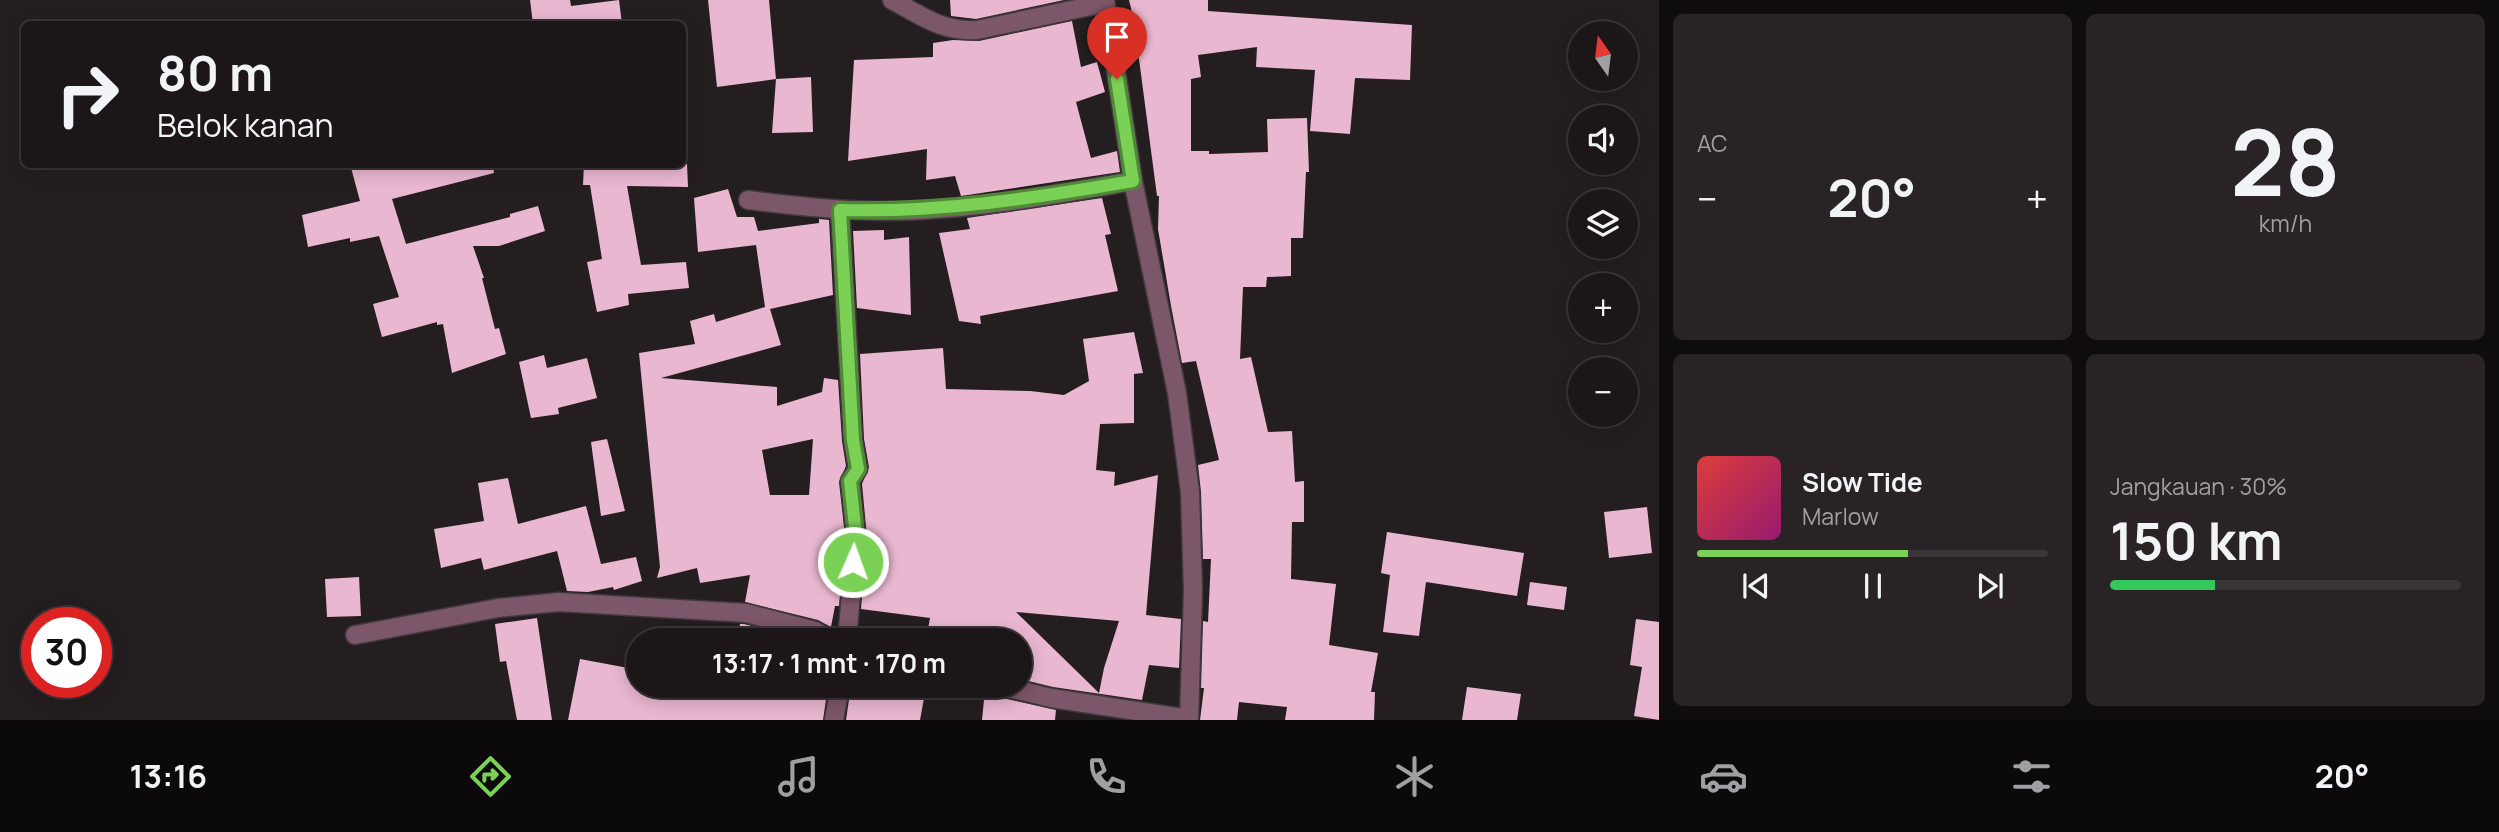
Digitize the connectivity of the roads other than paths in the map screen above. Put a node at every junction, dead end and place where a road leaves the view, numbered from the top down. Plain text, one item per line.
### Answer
1 (892, 0) edge
2 (1105, 1) edge
3 (1133, 181) junction
4 (748, 200) dead end
5 (840, 210) junction
6 (804, 628) edge
7 (847, 628) edge
8 (355, 635) dead end
9 (1032, 693) edge
10 (837, 698) edge
11 (834, 720) edge
12 (1189, 720) edge

1 - 2 street
2 - 3 street
3 - 5 street
3 - 12 street
4 - 5 street
5 - 7 street
6 - 8 street
9 - 12 street
10 - 11 street

